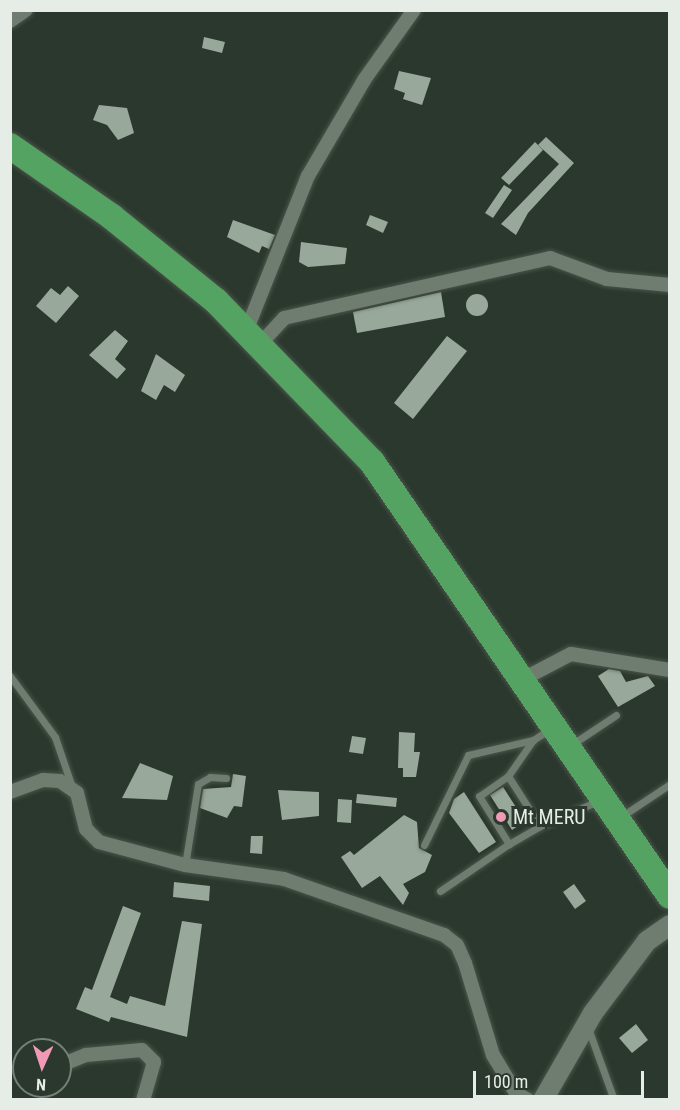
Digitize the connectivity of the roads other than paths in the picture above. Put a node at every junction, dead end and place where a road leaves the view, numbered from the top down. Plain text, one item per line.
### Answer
1 (26, 10) edge
2 (414, 10) edge
3 (10, 21) edge
4 (10, 146) edge
5 (669, 285) edge
6 (254, 336) junction
7 (669, 670) edge
8 (10, 676) edge
9 (523, 679) junction
10 (616, 715) dead end
11 (555, 726) junction
12 (533, 740) junction
13 (569, 747) junction
14 (508, 776) junction
15 (226, 777) dead end
16 (669, 784) edge
17 (73, 789) junction
18 (10, 792) edge
19 (603, 798) junction
20 (618, 819) junction
21 (540, 826) junction
22 (509, 844) junction
23 (424, 845) dead end
24 (185, 865) junction
25 (440, 891) dead end
26 (669, 896) edge
27 (669, 925) edge
28 (586, 1023) junction
29 (72, 1061) edge
30 (143, 1100) edge
31 (528, 1100) edge
32 (543, 1100) edge
33 (614, 1100) edge

1 - 3 street
2 - 6 street
4 - 6 highway
5 - 6 street
6 - 9 highway
7 - 9 street
8 - 17 lane
9 - 11 highway
10 - 13 lane
11 - 12 lane
11 - 13 highway
12 - 14 lane
12 - 23 lane
13 - 19 highway
14 - 21 lane
14 - 22 lane
15 - 24 lane
16 - 20 lane
17 - 18 street
17 - 24 street
19 - 20 highway
19 - 21 lane
20 - 26 highway
21 - 22 lane
22 - 25 lane
24 - 31 street
27 - 28 street
28 - 32 street
28 - 33 lane
29 - 30 street

